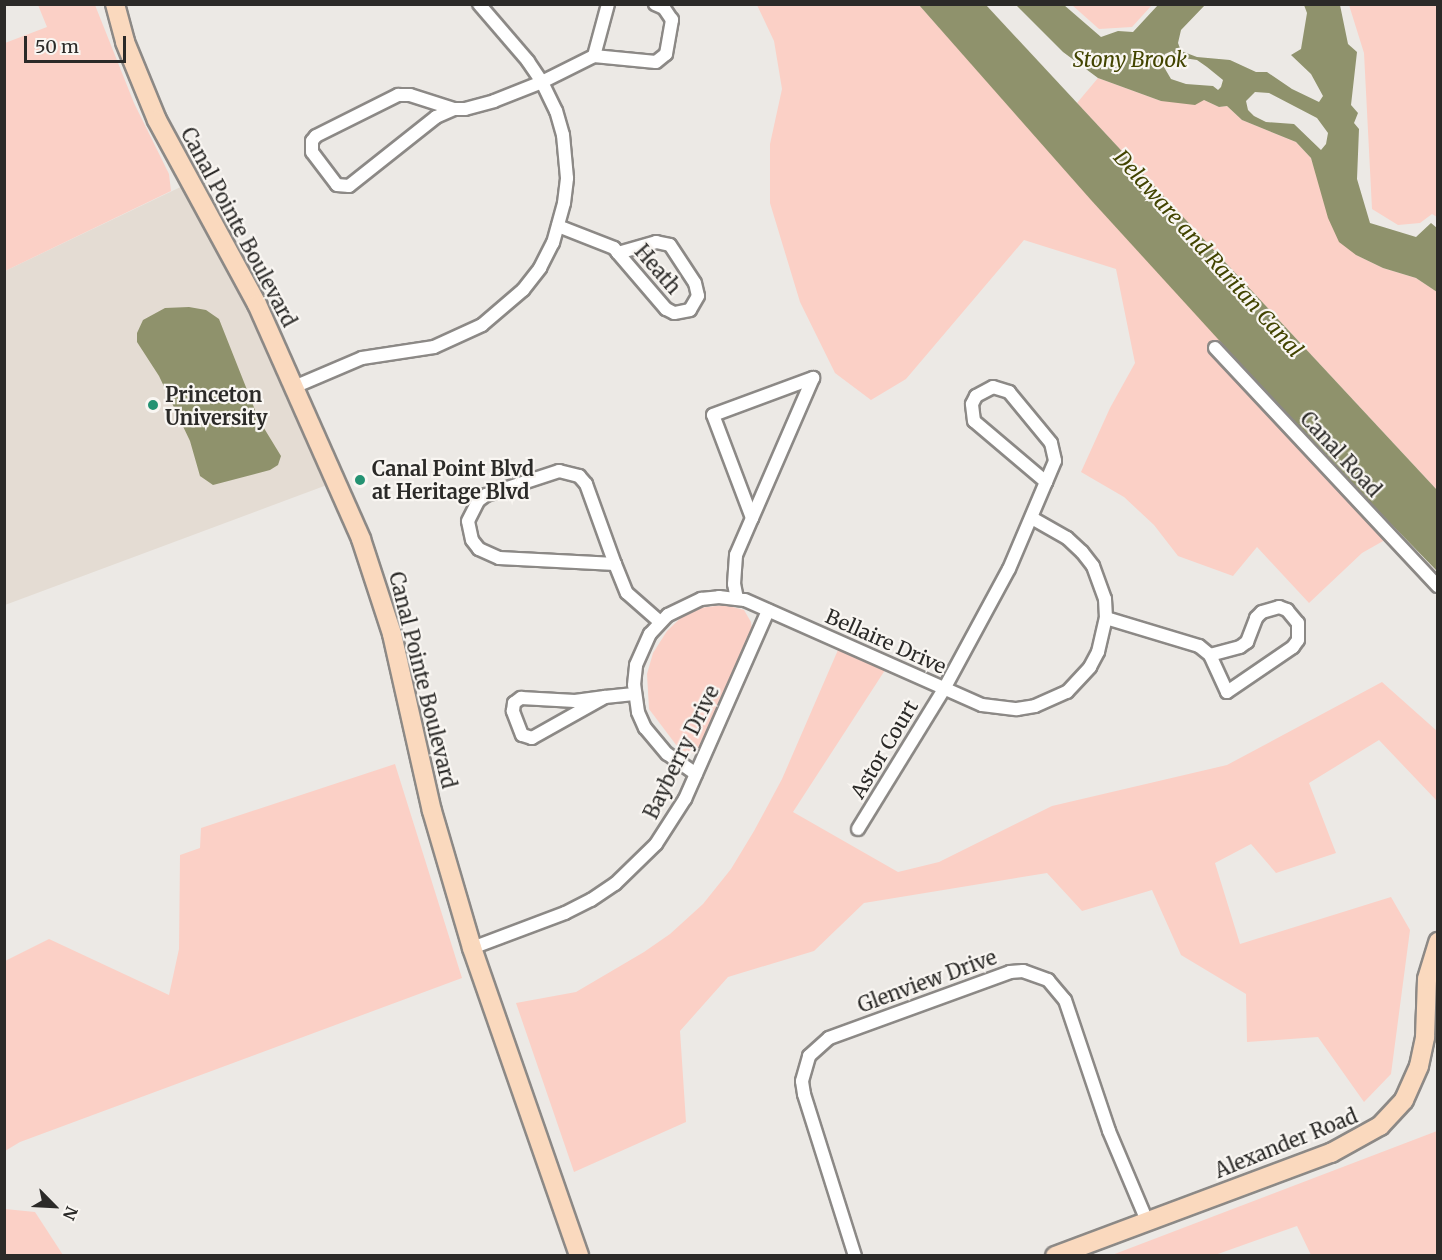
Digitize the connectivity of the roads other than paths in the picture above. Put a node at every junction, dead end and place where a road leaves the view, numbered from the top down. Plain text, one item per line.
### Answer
1 (115, 4) edge
2 (479, 4) edge
3 (608, 4) edge
4 (655, 4) edge
5 (594, 56) junction
6 (542, 82) junction
7 (454, 109) junction
8 (558, 226) junction
9 (618, 253) junction
10 (1215, 348) dead end
11 (294, 387) junction
12 (1046, 482) junction
13 (752, 518) junction
14 (1032, 518) junction
15 (615, 564) junction
16 (1437, 586) edge
17 (737, 599) junction
18 (768, 610) junction
19 (1106, 618) junction
20 (660, 622) junction
21 (1210, 655) junction
22 (944, 688) junction
23 (634, 694) junction
24 (605, 698) junction
25 (696, 774) junction
26 (858, 829) dead end
27 (1437, 942) edge
28 (472, 948) junction
29 (1147, 1221) junction
30 (579, 1256) edge
31 (855, 1256) edge
32 (1055, 1256) edge

1 - 11 street, Canal Pointe Boulevard
2 - 6 street
3 - 5 street
4 - 5 street
5 - 6 street
6 - 7 street
6 - 8 street
7 - 7 street
8 - 9 street
8 - 11 street
9 - 9 street, Heath
10 - 16 street, Canal Road
11 - 28 street, Canal Pointe Boulevard
12 - 12 street, Astor Court
12 - 14 street, Astor Court
13 - 13 street
13 - 17 street
14 - 19 street, Bellaire Drive
14 - 22 street, Astor Court
15 - 15 street
15 - 20 street
17 - 18 street, Bellaire Drive
17 - 20 street, Bellaire Drive
18 - 22 street, Bellaire Drive
18 - 25 street, Bayberry Drive
19 - 21 street
19 - 22 street, Bellaire Drive
20 - 23 street, Bellaire Drive
21 - 21 street
22 - 26 street, Astor Court
23 - 24 street
23 - 25 street, Bellaire Drive
24 - 24 street
25 - 28 street, Bayberry Drive
27 - 29 street, Alexander Road
28 - 30 street, Canal Pointe Boulevard
29 - 31 street, Glenview Drive
29 - 32 street, Alexander Road

